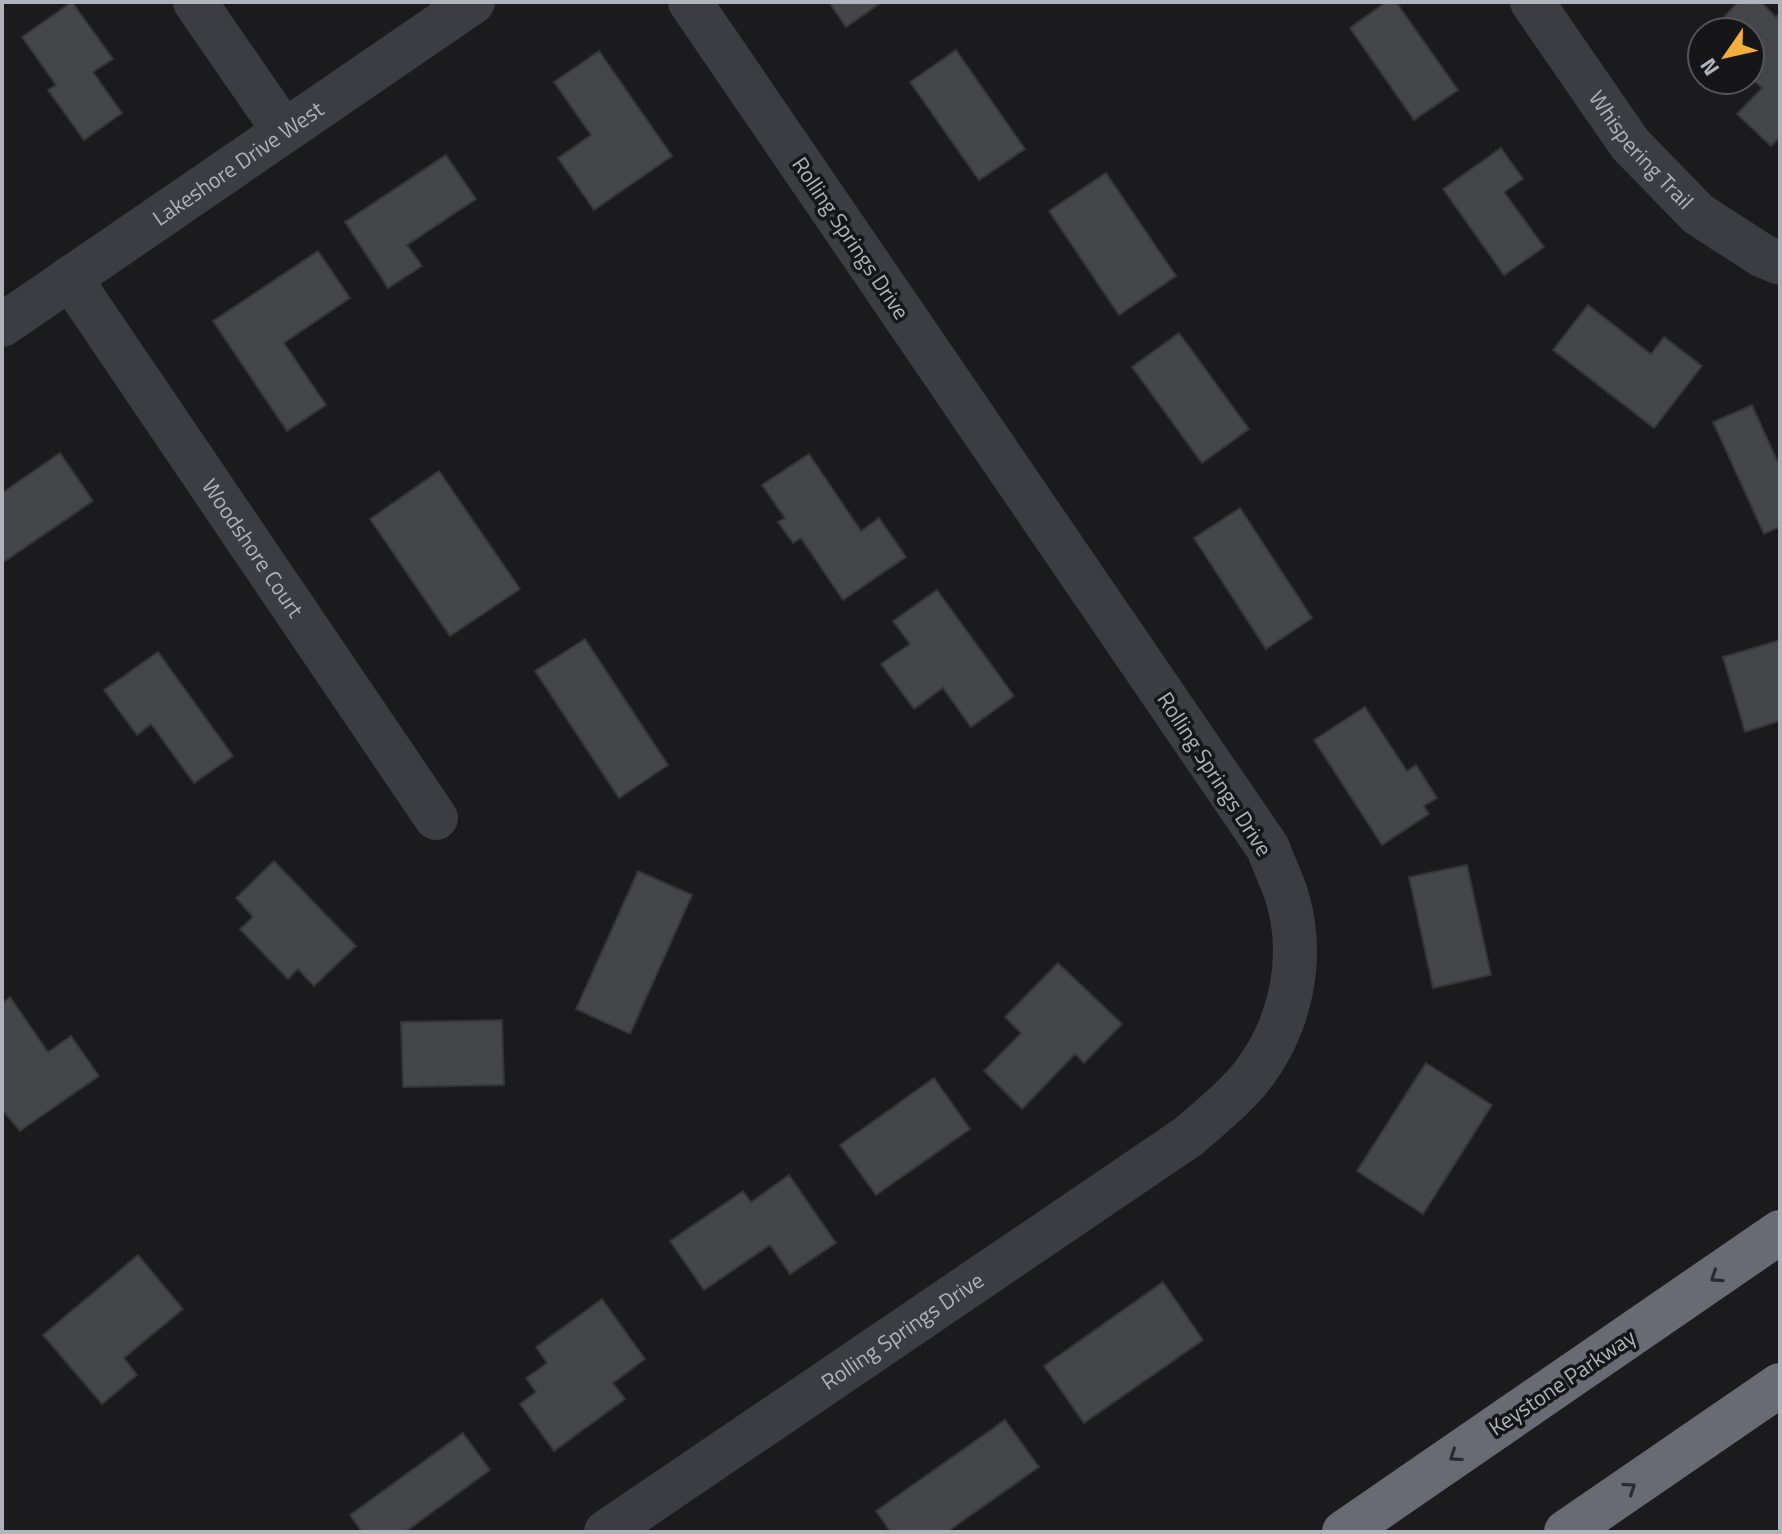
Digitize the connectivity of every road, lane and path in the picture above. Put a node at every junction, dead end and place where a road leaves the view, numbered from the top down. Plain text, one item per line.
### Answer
1 (195, 2) edge
2 (473, 2) edge
3 (690, 2) edge
4 (1532, 2) edge
5 (284, 131) junction
6 (1780, 263) edge
7 (70, 278) junction
8 (2, 325) edge
9 (436, 818) dead end
10 (1780, 1232) edge
11 (1780, 1385) edge
12 (606, 1532) edge
13 (1344, 1532) edge
14 (1566, 1532) edge

1 - 5 street
2 - 5 street, Lakeshore Drive West
3 - 12 street, Rolling Springs Drive
4 - 6 street, Whispering Trail
5 - 7 street, Lakeshore Drive West
7 - 8 street, Lakeshore Drive West
7 - 9 street, Woodshore Court
10 -> 13 highway, Keystone Parkway
14 -> 11 highway

